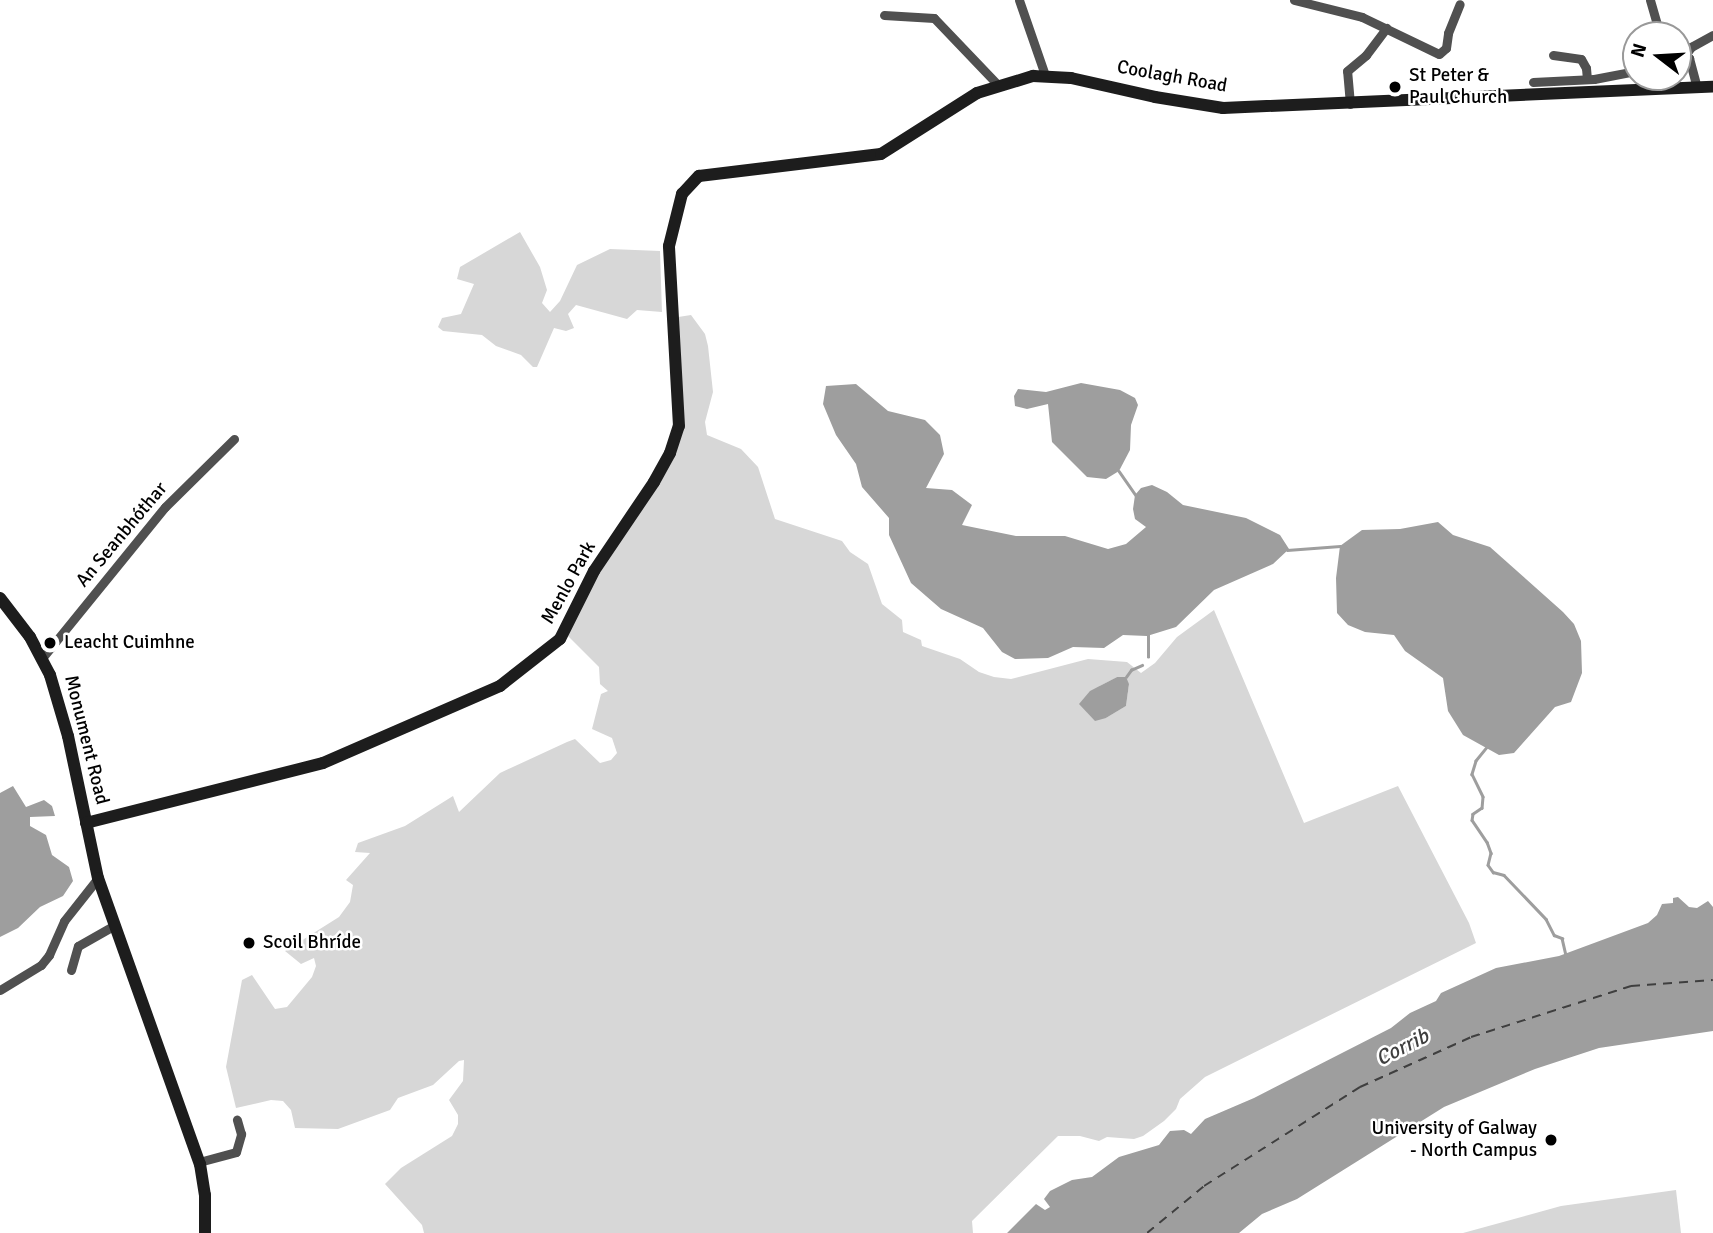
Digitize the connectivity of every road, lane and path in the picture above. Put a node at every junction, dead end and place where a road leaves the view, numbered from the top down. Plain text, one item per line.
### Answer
1 (1019, 0) edge
2 (1294, 0) edge
3 (1347, 0) edge
4 (1650, 0) edge
5 (1460, 4) dead end
6 (1344, 12) junction
7 (884, 15) dead end
8 (1656, 21) edge
9 (1386, 28) junction
10 (1713, 35) edge
11 (1692, 46) edge
12 (1553, 55) dead end
13 (1692, 66) edge
14 (1622, 73) edge
15 (1045, 75) junction
16 (1587, 79) junction
17 (1533, 82) dead end
18 (998, 85) junction
19 (1713, 87) edge
20 (1697, 88) junction
21 (1350, 104) junction
22 (691, 182) joint
23 (234, 439) dead end
24 (0, 598) edge
25 (43, 657) junction
26 (86, 823) junction
27 (98, 878) junction
28 (115, 925) junction
29 (71, 970) dead end
30 (0, 990) edge
31 (237, 1120) dead end
32 (199, 1162) junction
33 (205, 1233) edge

1 - 15 street
2 - 6 street
3 - 6 street
4 - 8 street
5 - 9 street
6 - 9 street
7 - 18 street
9 - 21 street
10 - 11 street
12 - 16 street
13 - 20 street
14 - 16 street
15 - 18 street, Coolagh Road
15 - 21 street, Coolagh Road
16 - 17 street
18 - 22 street, Coolagh Road
19 - 20 street, Coolagh Road
20 - 21 street, Coolagh Road
22 - 26 street, Menlo Park
23 - 25 street, An Seanbhóthar
24 - 25 street, Monument Road
25 - 26 street, Monument Road
26 - 27 street, Monument Road
27 - 28 street, Monument Road
27 - 30 street
28 - 29 street
28 - 32 street, Monument Road
31 - 32 street
32 - 33 street, Monument Road

